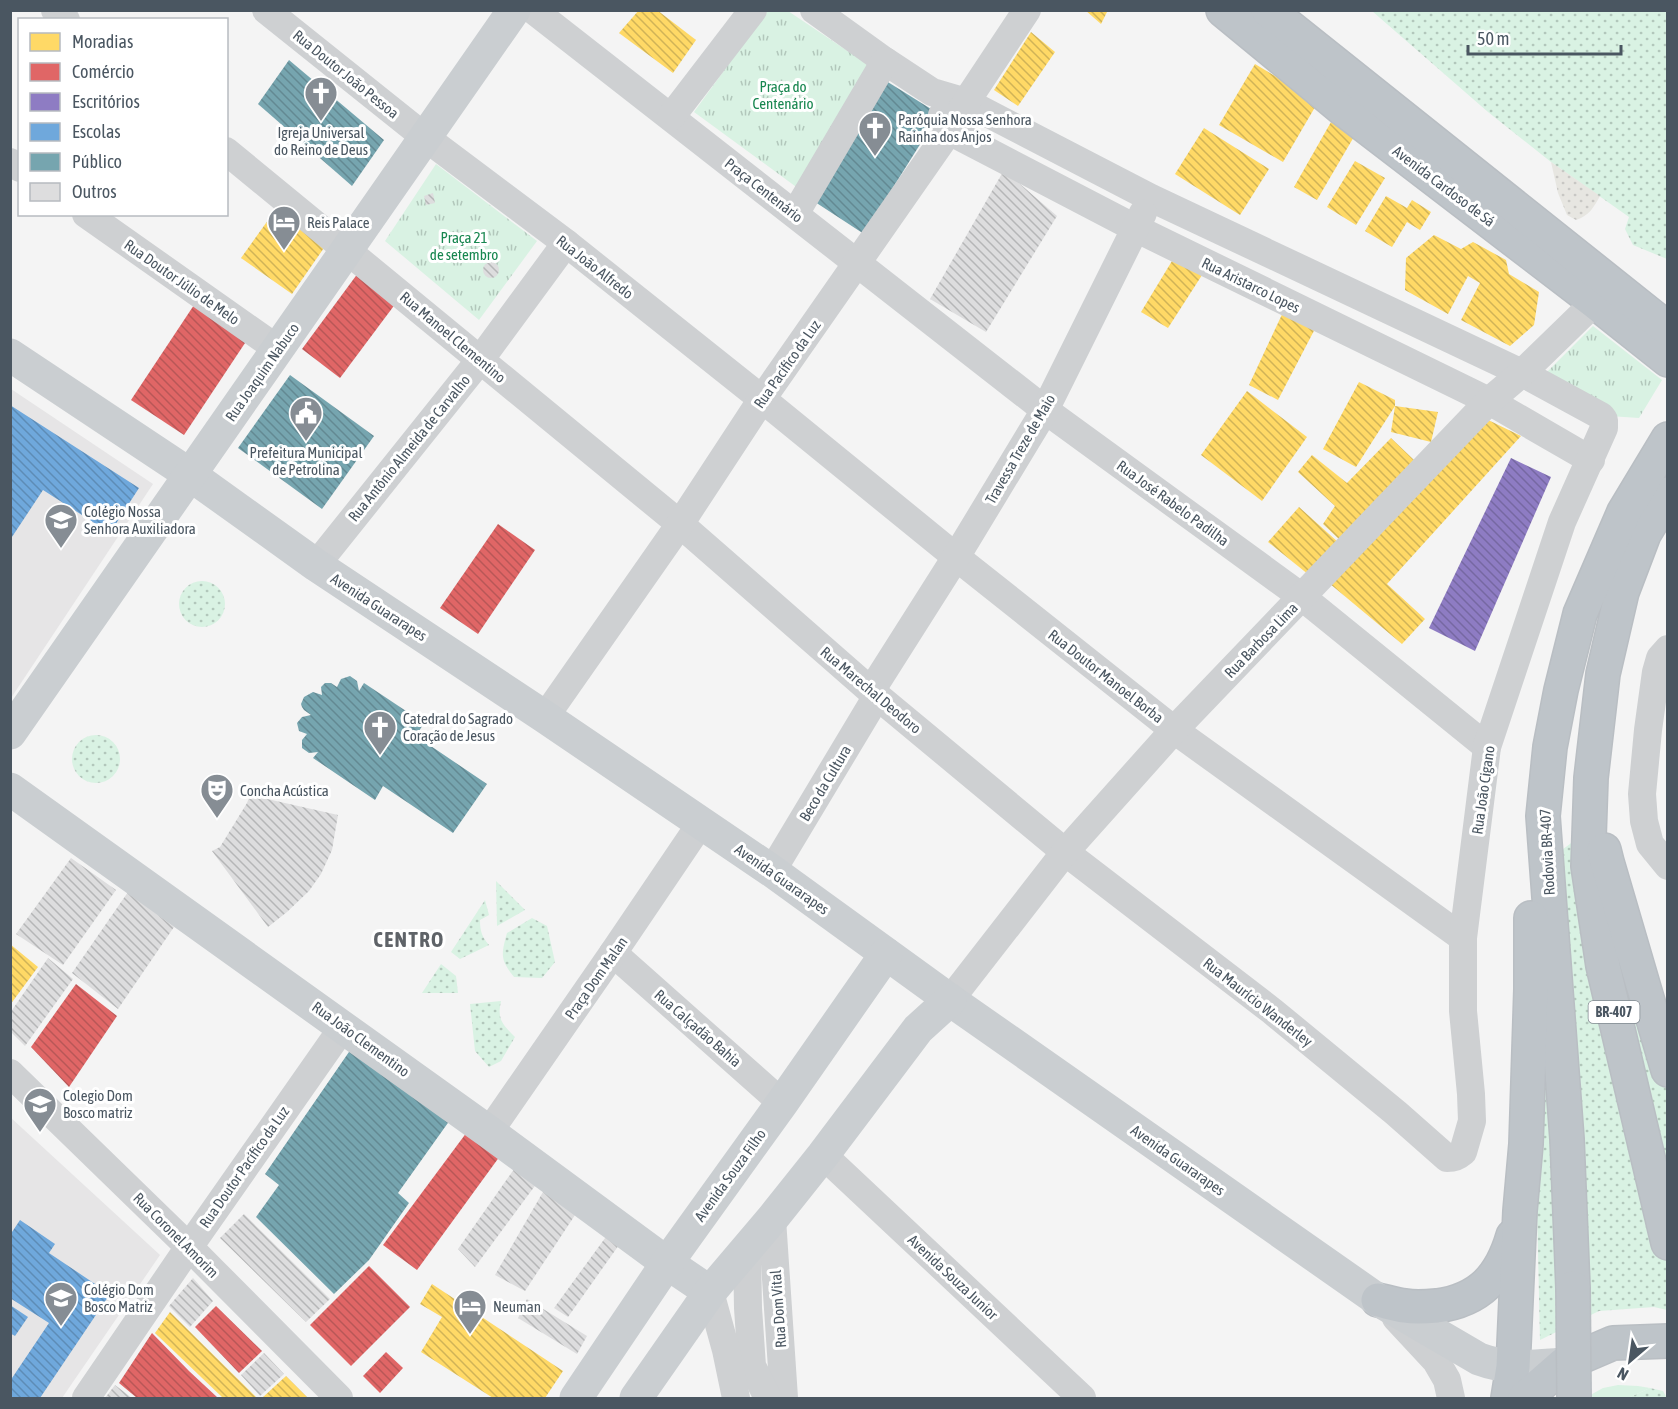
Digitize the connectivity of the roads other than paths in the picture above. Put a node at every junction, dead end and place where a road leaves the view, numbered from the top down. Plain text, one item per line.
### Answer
1 (266, 10) edge
2 (514, 10) edge
3 (533, 10) edge
4 (753, 10) edge
5 (814, 10) edge
6 (1027, 10) edge
7 (1223, 10) edge
8 (1268, 10) edge
9 (885, 61) junction
10 (932, 92) junction
11 (966, 102) junction
12 (671, 117) junction
13 (949, 131) junction
14 (426, 138) junction
15 (228, 152) edge
16 (1151, 198) junction
17 (795, 214) junction
18 (89, 216) edge
19 (1135, 228) junction
20 (566, 243) junction
21 (347, 249) junction
22 (857, 263) junction
23 (1595, 302) junction
24 (1668, 329) edge
25 (279, 350) junction
26 (10, 355) edge
27 (480, 360) junction
28 (1668, 360) edge
29 (1522, 373) junction
30 (762, 399) junction
31 (1489, 401) junction
32 (1045, 410) junction
33 (1668, 439) edge
34 (1591, 460) junction
35 (189, 474) junction
36 (1668, 494) edge
37 (680, 524) junction
38 (956, 557) junction
39 (316, 566) junction
40 (1302, 597) junction
41 (1668, 649) edge
42 (874, 693) junction
43 (545, 717) junction
44 (1174, 730) junction
45 (10, 733) edge
46 (1487, 747) junction
47 (1591, 778) junction
48 (10, 789) edge
49 (1543, 816) junction
50 (700, 823) junction
51 (1065, 852) junction
52 (1668, 866) edge
53 (772, 871) junction
54 (1463, 938) junction
55 (613, 953) junction
56 (886, 954) junction
57 (950, 1000) junction
58 (343, 1027) junction
59 (1668, 1070) edge
60 (10, 1073) edge
61 (782, 1103) junction
62 (489, 1132) junction
63 (824, 1155) junction
64 (1447, 1158) joint
65 (1520, 1211) junction
66 (772, 1219) junction
67 (1668, 1243) edge
68 (189, 1247) junction
69 (747, 1249) junction
70 (667, 1263) junction
71 (710, 1292) junction
72 (1378, 1300) junction
73 (1668, 1341) edge
74 (1564, 1364) junction
75 (1511, 1383) edge
76 (86, 1398) edge
77 (339, 1398) edge
78 (576, 1398) edge
79 (636, 1398) edge
80 (736, 1398) edge
81 (768, 1398) edge
82 (784, 1398) edge
83 (1082, 1398) edge
84 (1451, 1398) edge
85 (1525, 1398) edge
86 (1574, 1398) edge

1 - 14 street, Rua Doutor João Pessoa
2 - 14 main road, Rua Joaquim Nabuco
3 - 12 street, Praça Centenário
4 - 12 street
5 - 9 street
6 - 11 street, Rua Pacífico da Luz
7 - 23 highway, Avenida Cardoso de Sá
8 - 24 highway, Avenida Cardoso de Sá
9 - 10 street
9 - 17 street
10 - 11 street
10 - 13 street
11 - 13 street, Rua Pacífico da Luz
11 - 16 street
12 - 17 street, Praça Centenário
13 - 19 street, Rua Aristarco Lopes
13 - 22 street, Rua Pacífico da Luz
14 - 20 street, Rua João Alfredo
14 - 21 main road, Rua Joaquim Nabuco
15 - 21 street, Rua Manoel Clementino
16 - 19 street, Travessa Treze de Maio
16 - 29 street
17 - 22 street, Praça Centenário
18 - 25 street, Rua Doutor Júlio de Melo
19 - 31 street, Rua Aristarco Lopes
19 - 32 street, Travessa Treze de Maio
20 - 27 street, Rua Antônio Almeida de Carvalho
20 - 30 street, Rua João Alfredo
21 - 25 main road, Rua Joaquim Nabuco
21 - 27 street, Rua Manoel Clementino
22 - 30 street, Rua Pacífico da Luz
22 - 32 street, Rua José Rabelo Padilha
23 - 28 highway, Avenida Cardoso de Sá
23 - 29 street, Rua Barbosa Lima
25 - 35 main road, Rua Joaquim Nabuco
26 - 35 main road, Avenida Guararapes
27 - 37 street, Rua Manoel Clementino
27 - 39 street, Rua Antônio Almeida de Carvalho
29 - 31 street, Rua Barbosa Lima
29 - 34 street, Rua João Cigano
30 - 37 street, Rua Pacífico da Luz
30 - 38 street, Rua Doutor Manoel Borba
31 - 34 street, Rua Aristarco Lopes
31 - 40 street, Rua Barbosa Lima
32 - 38 street, Travessa Treze de Maio
32 - 40 street, Rua José Rabelo Padilha
33 - 49 highway, Rodovia BR-407
34 - 46 street, Rua João Cigano
35 - 39 main road, Avenida Guararapes
35 - 45 main road, Rua Joaquim Nabuco
36 - 47 highway, BR-407
37 - 42 street, Rua Marechal Deodoro
37 - 43 street, Rua Pacífico da Luz
38 - 42 street, Travessa Treze de Maio
38 - 44 street, Rua Doutor Manoel Borba
39 - 43 main road, Avenida Guararapes
40 - 44 street, Rua Barbosa Lima
40 - 46 street, Rua José Rabelo Padilha
41 - 52 street
42 - 51 street, Rua Marechal Deodoro
42 - 53 street, Beco da Cultura
43 - 50 main road, Avenida Guararapes
44 - 51 street, Rua Barbosa Lima
44 - 54 street, Rua Doutor Manoel Borba
46 - 54 street, Rua João Cigano
47 - 59 highway
47 - 67 highway, BR-407
48 - 58 main road, Rua João Clementino
49 - 65 highway
49 - 86 highway, Rodovia BR-407, bridge
50 - 53 main road, Avenida Guararapes
50 - 55 street, Praça Dom Malan
51 - 57 street, Rua Barbosa Lima
51 - 64 street, Rua Maurício Wanderley
53 - 56 main road, Avenida Guararapes
54 - 64 street, Rua João Cigano
55 - 61 street, Rua Calçadão Bahia
55 - 62 street, Praça Dom Malan
56 - 57 main road, Avenida Guararapes
56 - 61 main road, Avenida Souza Filho
57 - 63 main road
57 - 72 main road, Avenida Guararapes
58 - 62 main road, Rua João Clementino
58 - 68 street, Rua Doutor Pacífico da Luz
60 - 68 street, Rua Coronel Amorim
61 - 70 main road, Avenida Souza Filho
62 - 70 main road, Rua João Clementino
63 - 66 main road
63 - 83 street, Avenida Souza Junior
65 - 72 highway
65 - 75 highway
66 - 69 main road
66 - 82 street, Rua Dom Vital
68 - 76 street, Rua Doutor Pacífico da Luz
68 - 77 street, Rua Coronel Amorim
69 - 71 main road
69 - 81 street
70 - 71 main road, Rua João Clementino
70 - 78 main road, Avenida Souza Filho
71 - 79 main road
71 - 80 street
72 - 75 main road, Avenida Guararapes
72 - 84 street
73 - 74 highway
74 - 75 main road, Avenida Guararapes
74 - 85 highway

